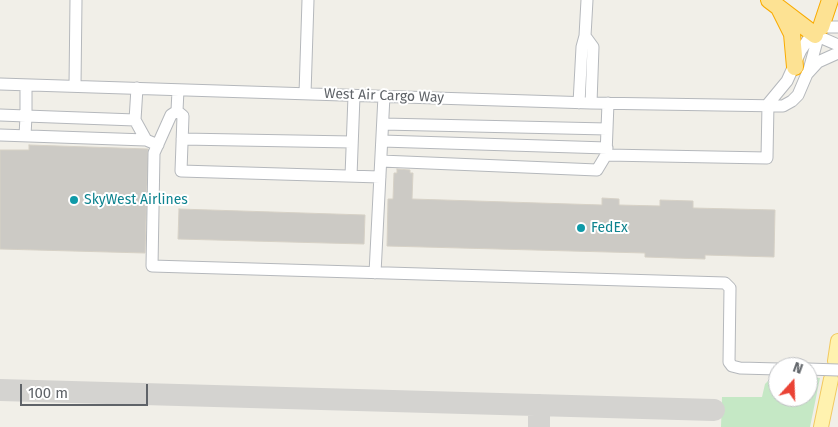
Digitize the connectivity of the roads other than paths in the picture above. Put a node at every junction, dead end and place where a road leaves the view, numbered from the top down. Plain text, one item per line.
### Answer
1 (76, 0) edge
2 (308, 0) edge
3 (587, 0) edge
4 (830, 0) edge
5 (774, 4) edge
6 (838, 27) edge
7 (818, 31) junction
8 (585, 36) junction
9 (838, 45) edge
10 (838, 53) edge
11 (801, 70) junction
12 (0, 84) edge
13 (26, 85) junction
14 (75, 86) junction
15 (138, 88) junction
16 (178, 90) junction
17 (305, 94) junction
18 (354, 96) junction
19 (384, 96) junction
20 (583, 103) junction
21 (608, 103) junction
22 (768, 104) junction
23 (177, 111) junction
24 (0, 115) edge
25 (26, 116) junction
26 (135, 120) junction
27 (383, 124) junction
28 (516, 127) junction
29 (607, 129) junction
30 (0, 136) edge
31 (25, 136) junction
32 (182, 139) junction
33 (146, 140) junction
34 (382, 141) junction
35 (352, 142) junction
36 (158, 145) junction
37 (500, 145) junction
38 (606, 152) junction
39 (381, 162) junction
40 (351, 176) junction
41 (380, 177) junction
42 (375, 273) junction
43 (838, 341) edge
44 (768, 369) edge
45 (818, 369) edge
46 (834, 370) edge
47 (820, 427) edge

1 - 14 street
2 - 17 street
3 - 8 street
4 - 7 highway
5 - 7 highway
5 - 11 highway
6 - 7 street
7 - 9 street
7 - 11 street
8 - 20 street
8 - 20 street
10 - 11 street, West Air Cargo Way
11 - 22 street, West Air Cargo Way
11 - 22 street, West Air Cargo Way
12 - 13 street, West Air Cargo Way
13 - 14 street, West Air Cargo Way
13 - 25 street
14 - 15 street, West Air Cargo Way
15 - 16 street, West Air Cargo Way
15 - 26 street
16 - 17 street, West Air Cargo Way
16 - 23 street
17 - 18 street, West Air Cargo Way
18 - 19 street, West Air Cargo Way
18 - 35 street
19 - 20 street, West Air Cargo Way
19 - 27 street
20 - 21 street, West Air Cargo Way
21 - 22 street, West Air Cargo Way
21 - 29 street
22 - 38 street
23 - 32 street
23 - 36 street
24 - 25 street
25 - 26 street
25 - 31 street
26 - 33 street
27 - 28 street
27 - 34 street
28 - 29 street
28 - 37 street
29 - 38 street
30 - 31 street
31 - 33 street
32 - 35 street
32 - 40 street
33 - 36 street
34 - 37 street
34 - 39 street
35 - 40 street
36 - 42 street
37 - 38 street
38 - 39 street
39 - 41 street
40 - 41 street
41 - 42 street
42 - 44 street
43 - 46 main road
45 - 46 street, bridge
46 - 47 main road

